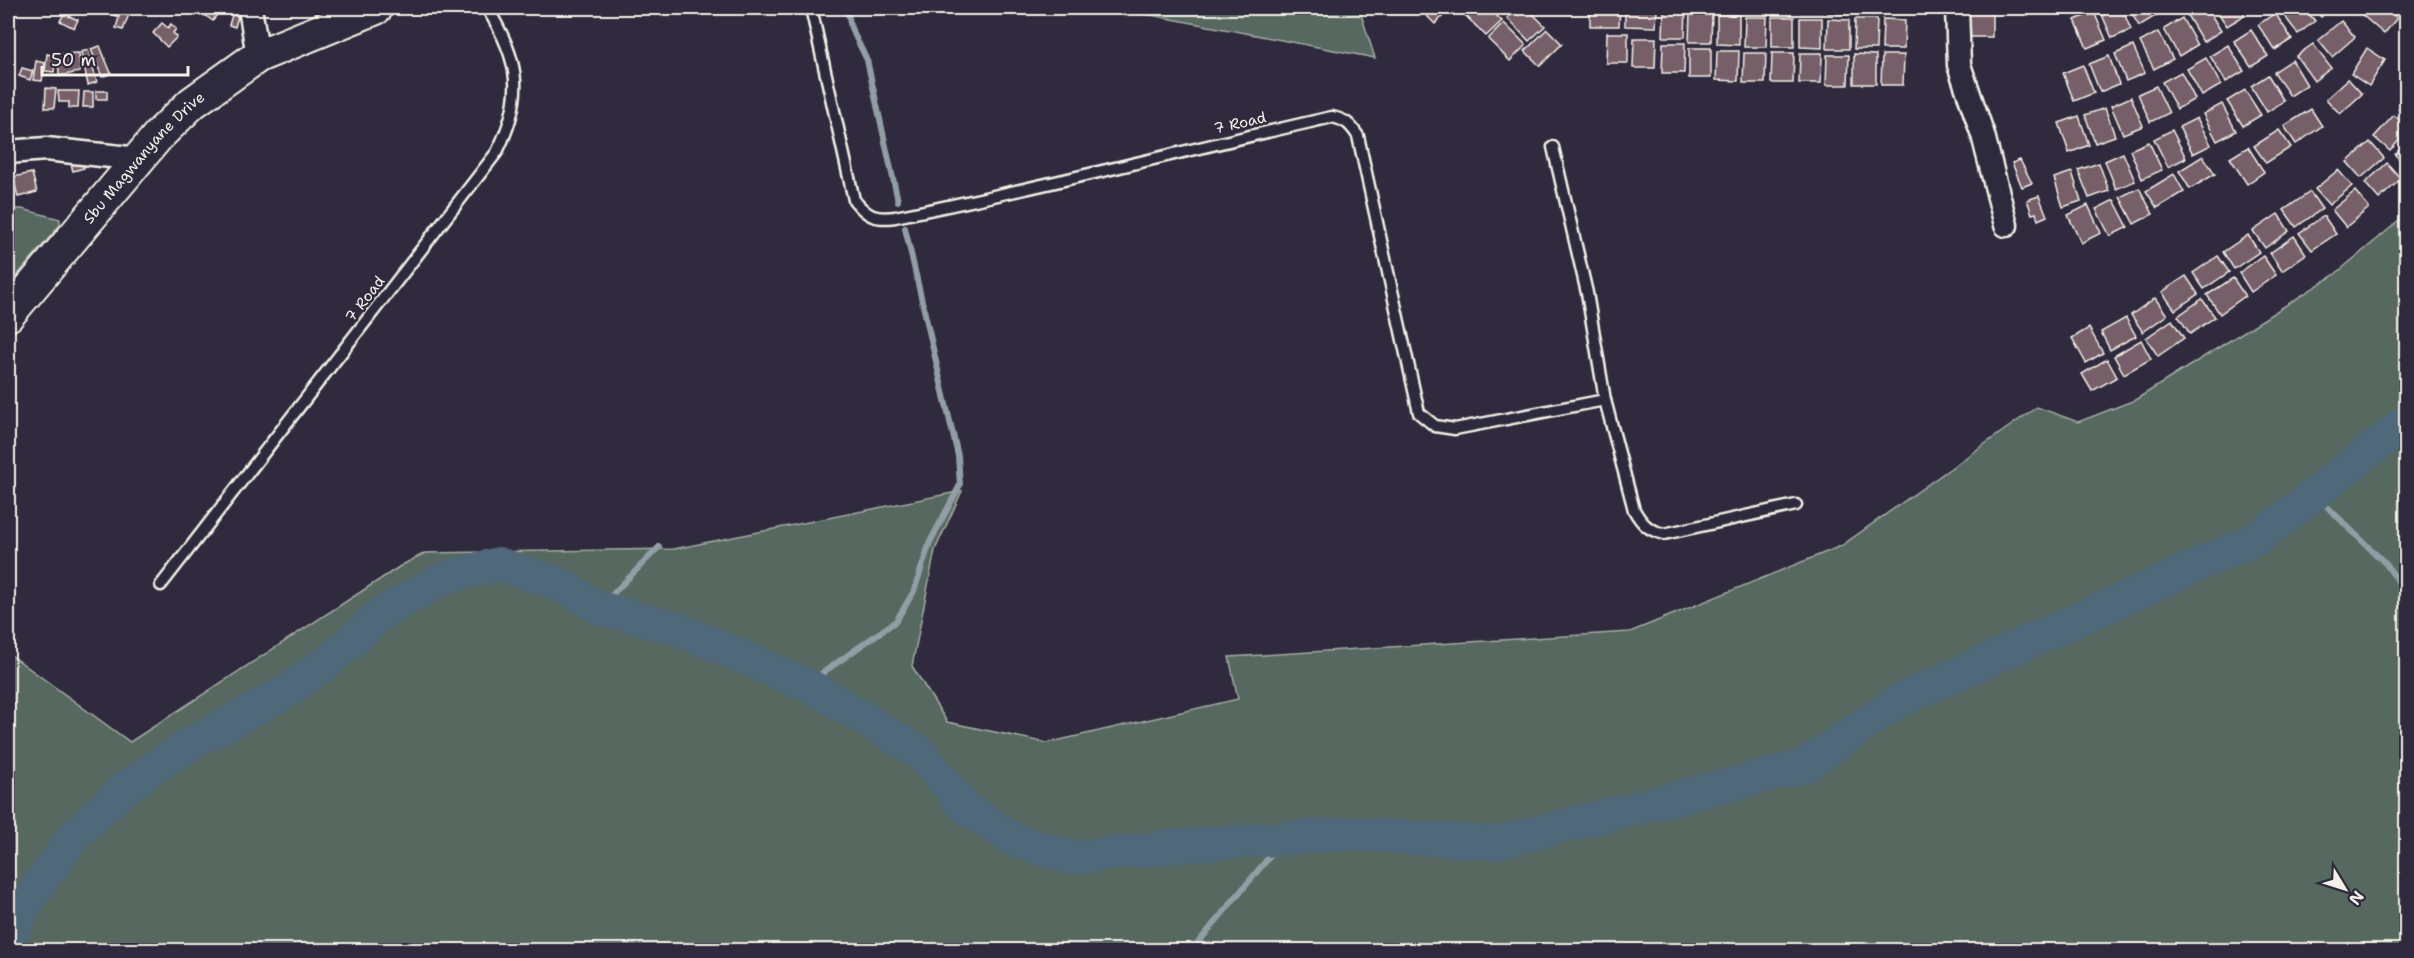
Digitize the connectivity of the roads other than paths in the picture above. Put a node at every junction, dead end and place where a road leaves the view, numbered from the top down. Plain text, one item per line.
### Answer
1 (250, 8) edge
2 (376, 8) edge
3 (487, 8) edge
4 (811, 8) edge
5 (1957, 8) edge
6 (258, 56) junction
7 (1553, 147) dead end
8 (8, 152) edge
9 (139, 159) junction
10 (2006, 225) dead end
11 (8, 315) edge
12 (1605, 400) junction
13 (1796, 505) dead end
14 (161, 585) dead end

1 - 6 street
2 - 6 main road, Sbu Magwanyane Drive
3 - 14 lane, 7 Road
4 - 12 lane, 7 Road
5 - 10 street
6 - 9 main road, Sbu Magwanyane Drive
7 - 12 lane
8 - 9 street
9 - 11 main road, Sbu Magwanyane Drive
12 - 13 lane

